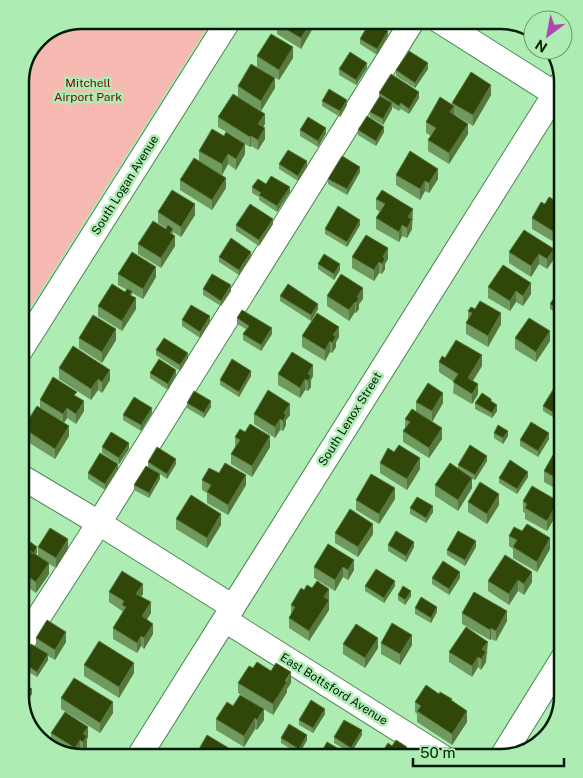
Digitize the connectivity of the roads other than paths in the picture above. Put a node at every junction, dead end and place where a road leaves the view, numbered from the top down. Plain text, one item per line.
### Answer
1 (223, 29) edge
2 (407, 29) edge
3 (454, 29) edge
4 (554, 84) edge
5 (554, 95) edge
6 (29, 337) edge
7 (29, 481) edge
8 (99, 523) junction
9 (229, 613) junction
10 (29, 632) edge
11 (554, 673) edge
12 (144, 749) edge
13 (431, 749) edge
14 (507, 749) edge

1 - 6 street, South Logan Avenue
2 - 8 street
3 - 4 street
5 - 9 street, South Lenox Street
7 - 8 street, East Bottsford Avenue
8 - 9 street, East Bottsford Avenue
8 - 10 street
9 - 12 street, South Lenox Street
9 - 13 street, East Bottsford Avenue
11 - 14 street

